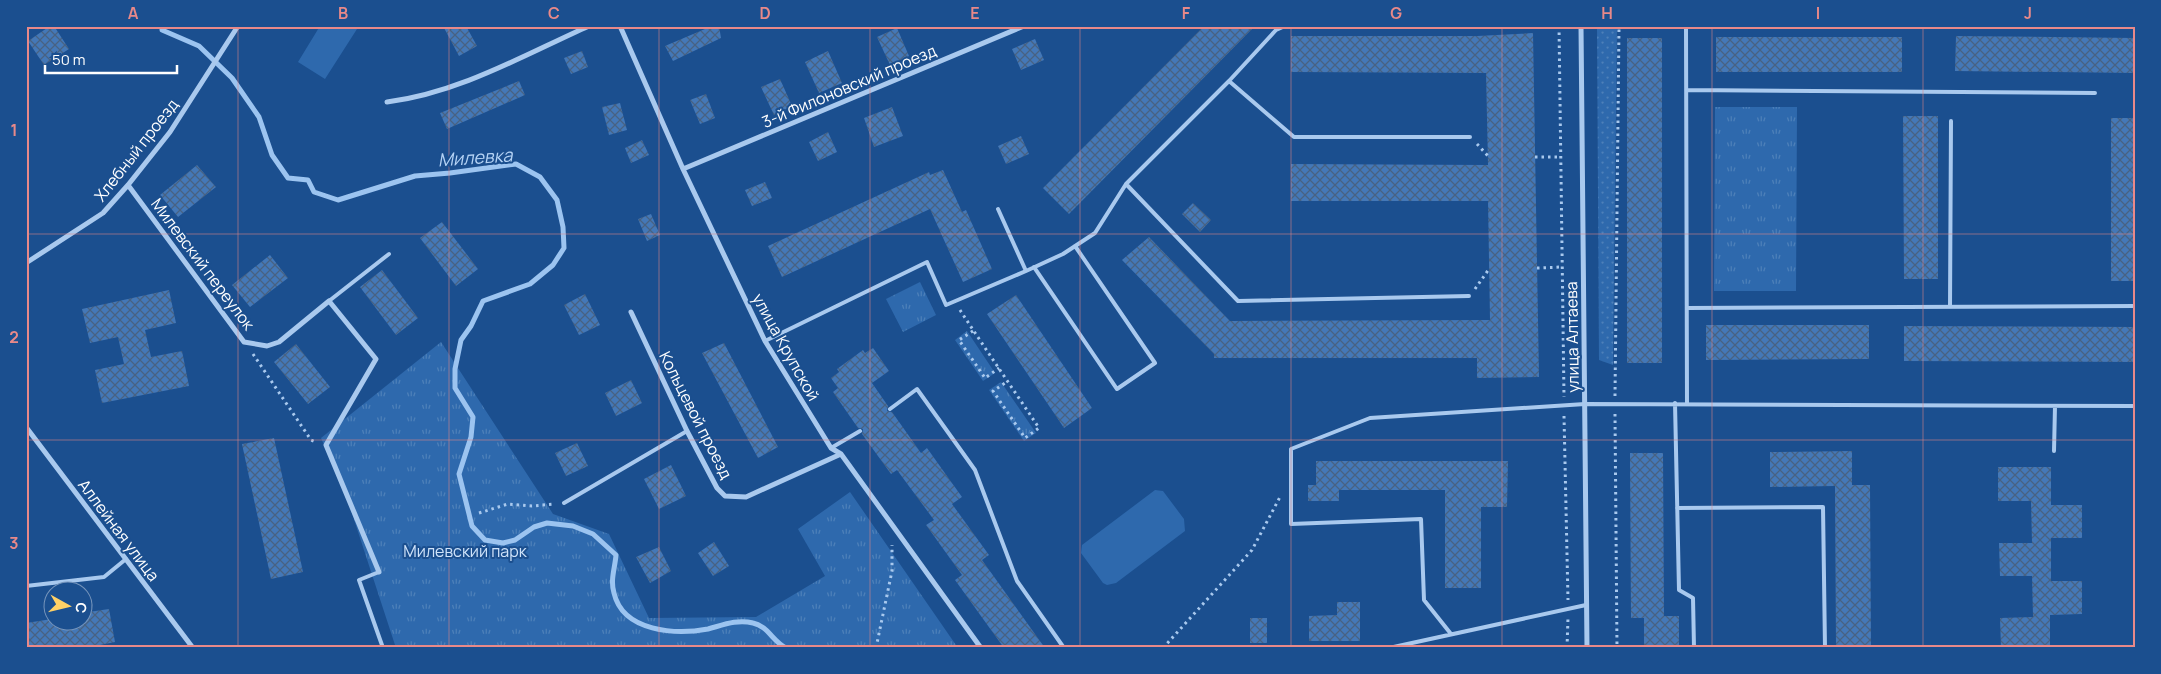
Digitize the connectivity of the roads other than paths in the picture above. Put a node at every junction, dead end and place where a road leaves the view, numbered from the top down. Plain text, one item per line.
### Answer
1 (238, 26) edge
2 (589, 26) edge
3 (620, 26) edge
4 (1024, 26) edge
5 (1285, 26) edge
6 (1581, 26) edge
7 (1686, 26) edge
8 (1229, 82) junction
9 (1686, 90) junction
10 (2096, 93) dead end
11 (387, 102) dead end
12 (1951, 121) dead end
13 (1470, 136) road end
14 (683, 169) junction
15 (1126, 184) junction
16 (128, 185) junction
17 (998, 209) dead end
18 (1075, 246) junction
19 (389, 254) dead end
20 (26, 263) edge
21 (1034, 267) junction
22 (1026, 271) junction
23 (1469, 296) road end
24 (329, 301) junction
25 (2135, 306) edge
26 (1950, 307) junction
27 (1687, 308) junction
28 (631, 312) dead end
29 (765, 341) junction
30 (1675, 403) junction
31 (1686, 403) junction
32 (1585, 404) junction
33 (2054, 406) junction
34 (2135, 406) edge
35 (890, 409) dead end
36 (26, 427) edge
37 (687, 431) junction
38 (860, 431) dead end
39 (831, 448) junction
40 (2054, 451) dead end
41 (841, 454) junction
42 (564, 503) road end
43 (1677, 508) junction
44 (126, 559) junction
45 (379, 572) joint
46 (26, 586) edge
47 (1586, 605) junction
48 (1451, 634) junction
49 (192, 648) edge
50 (383, 648) edge
51 (981, 648) edge
52 (1064, 648) edge
53 (1389, 648) edge
54 (1587, 648) edge
55 (1694, 648) edge
56 (1825, 648) edge

1 - 16 street, Хлебный проезд
2 - 11 street
3 - 14 street, улица Крупской
4 - 14 street, 3-й Филоновский проезд
5 - 8 lane
6 - 32 street, улица Алтаева
7 - 9 lane
8 - 13 lane
8 - 15 lane
9 - 10 lane
9 - 27 lane
12 - 26 lane
14 - 29 street, улица Крупской
15 - 18 lane
15 - 23 lane
16 - 20 street, Хлебный проезд
16 - 24 street, Милевский переулок
17 - 22 lane
18 - 21 lane
18 - 21 lane
19 - 24 lane
21 - 22 lane
22 - 29 lane
24 - 45 street
25 - 26 lane
26 - 27 lane
27 - 31 lane
28 - 37 street, Кольцевой проезд
29 - 39 street, улица Крупской
30 - 31 lane
30 - 32 lane
30 - 43 lane
31 - 33 lane
32 - 47 street, улица Алтаева
32 - 48 lane
33 - 34 lane
33 - 40 lane
35 - 52 lane
36 - 44 street, Аллейная улица
37 - 41 street, Кольцевой проезд
37 - 42 lane
38 - 39 lane
39 - 41 street, улица Крупской
41 - 51 street, улица Крупской
43 - 55 lane
43 - 56 lane
44 - 46 lane
44 - 49 street, Аллейная улица
45 - 50 lane
47 - 48 lane
47 - 54 street, улица Алтаева
48 - 53 lane

